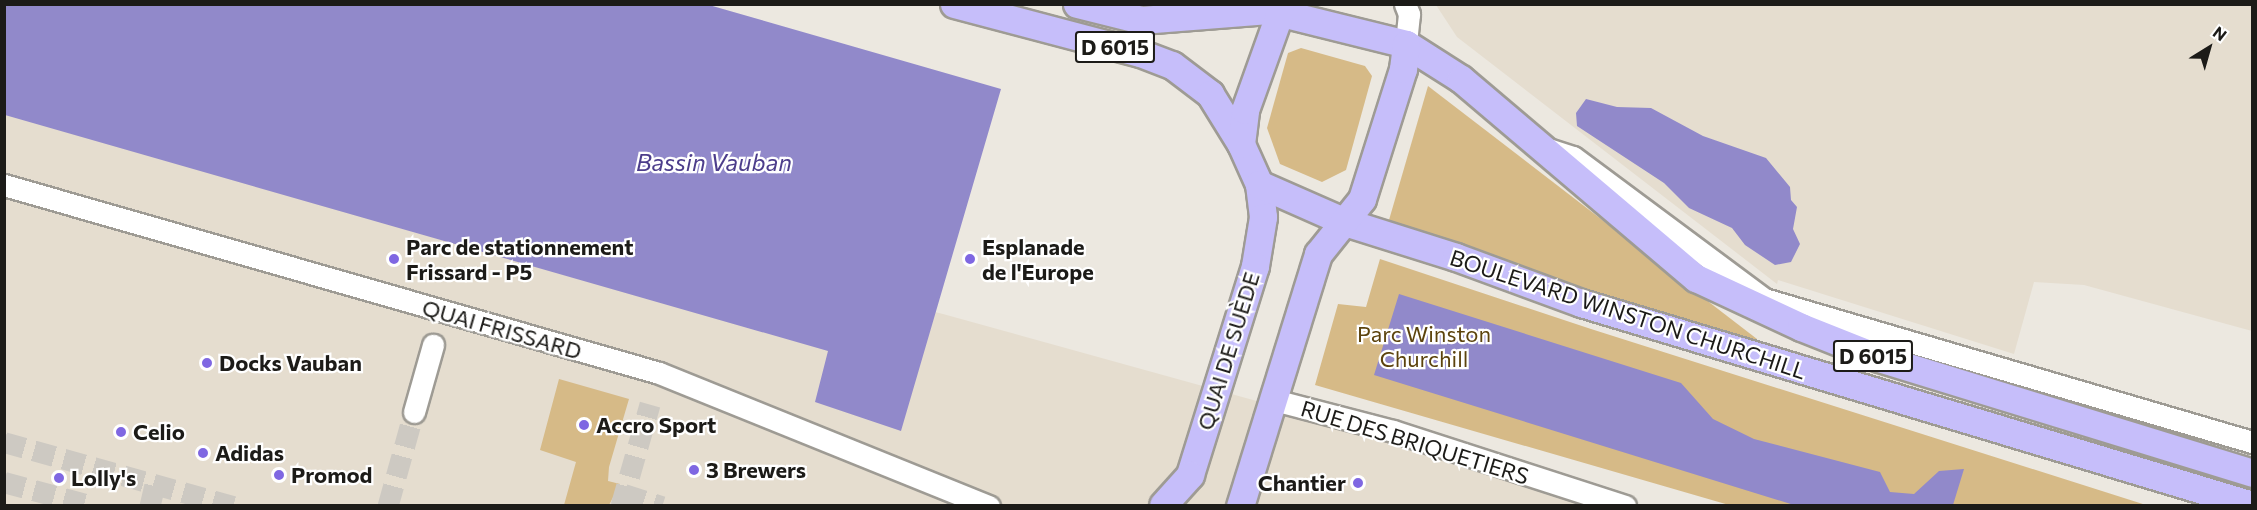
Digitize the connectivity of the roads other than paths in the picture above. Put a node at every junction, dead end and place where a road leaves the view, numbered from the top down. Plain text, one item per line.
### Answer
1 (954, 4) edge
2 (1077, 4) edge
3 (1281, 8) edge
4 (1407, 9) edge
5 (1406, 44) junction
6 (1241, 144) junction
7 (1540, 146) junction
8 (1259, 184) junction
9 (6, 189) edge
10 (1345, 222) junction
11 (434, 345) dead end
12 (1274, 400) junction
13 (414, 412) tunnel mouth
14 (2253, 442) edge
15 (2253, 473) edge
16 (1162, 505) edge
17 (2253, 505) edge
18 (989, 506) edge
19 (1185, 506) edge
20 (1240, 506) edge
21 (1625, 506) edge

1 - 6 main road, D 6015
2 - 3 main road, BOULEVARD WINSTON CHURCHILL / D 6015
3 - 5 main road, BOULEVARD WINSTON CHURCHILL / D 6015
3 - 6 main road
4 - 5 street
5 - 7 main road, BOULEVARD WINSTON CHURCHILL / D 6015
5 - 10 main road
6 - 8 main road
7 - 14 street
7 - 15 main road, BOULEVARD WINSTON CHURCHILL / D 6015
8 - 10 main road, BOULEVARD WINSTON CHURCHILL / D 6015
8 - 16 main road, QUAI DE SUÈDE
9 - 18 street, QUAI FRISSARD
10 - 12 main road
10 - 17 main road, BOULEVARD WINSTON CHURCHILL / D 6015
11 - 13 street
12 - 20 main road
12 - 21 street, RUE DES BRIQUETIERS
16 - 19 main road

